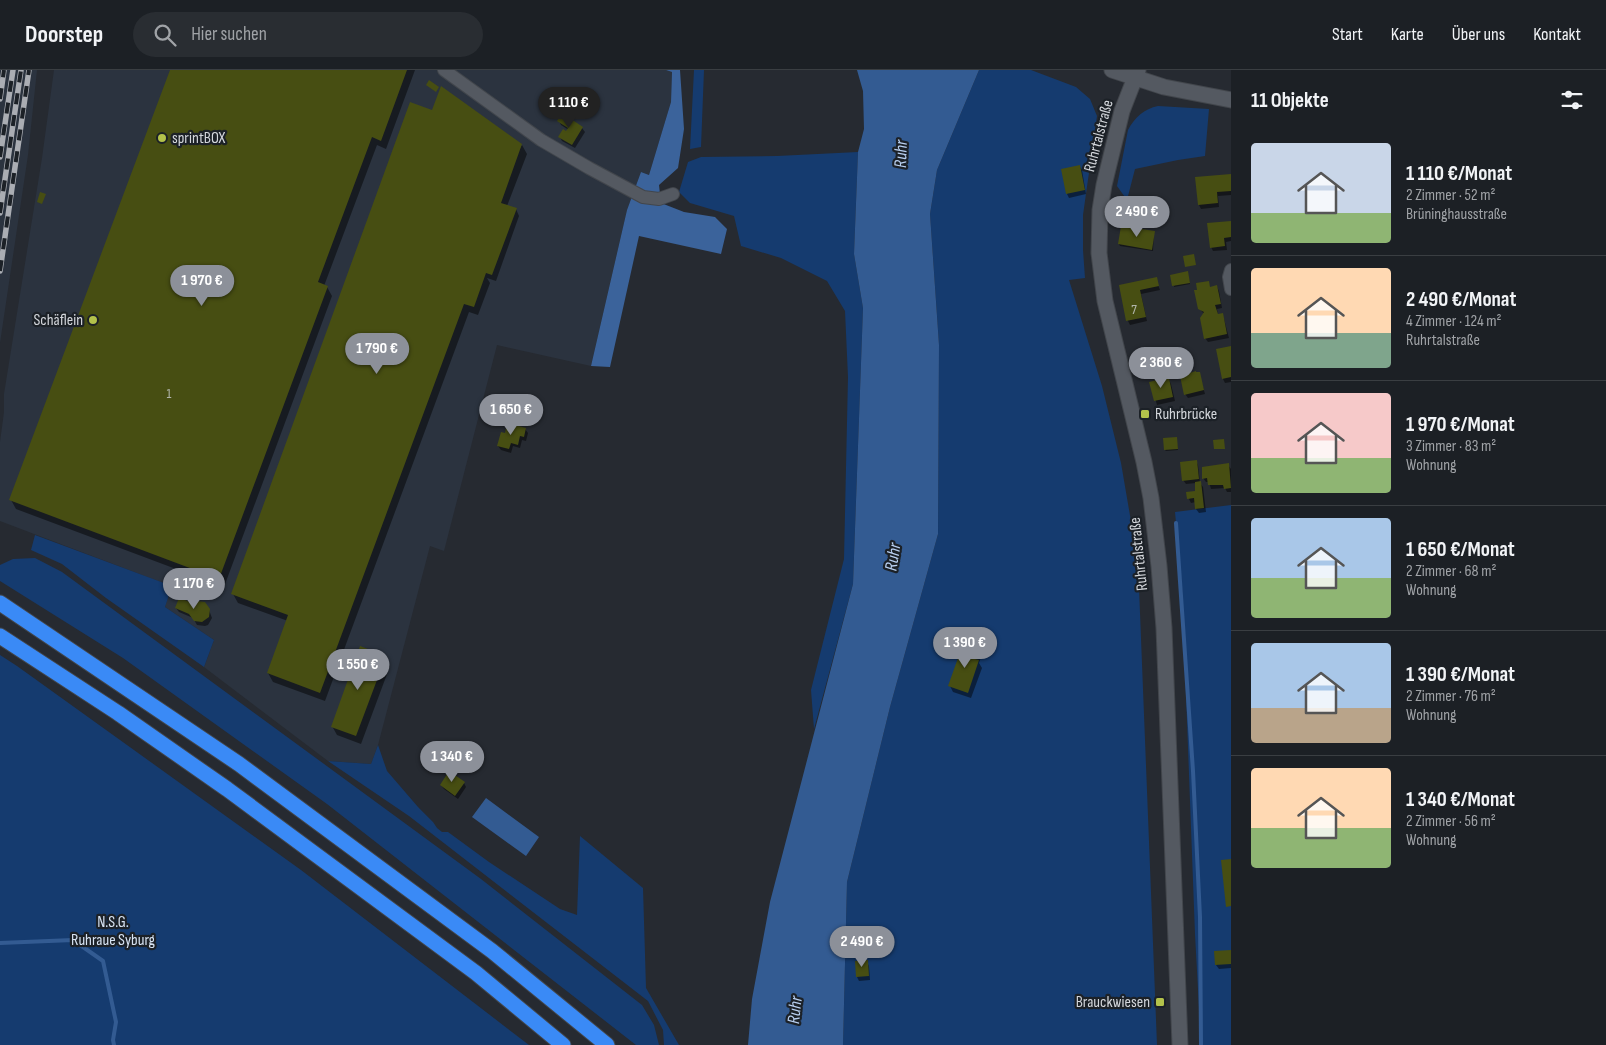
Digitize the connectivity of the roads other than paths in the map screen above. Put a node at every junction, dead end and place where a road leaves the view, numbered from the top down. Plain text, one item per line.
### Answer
1 (444, 70) edge
2 (1112, 70) edge
3 (1136, 74) edge
4 (1231, 100) edge
5 (672, 194) dead end
6 (1231, 270) edge
7 (1231, 290) edge
8 (0, 603) edge
9 (0, 636) edge
10 (563, 1045) edge
11 (607, 1045) edge
12 (1180, 1045) edge

1 - 5 street
2 - 3 main road
3 - 4 main road
3 - 12 main road, Ruhrtalstraße
6 - 7 street
8 - 11 highway
9 - 10 highway

